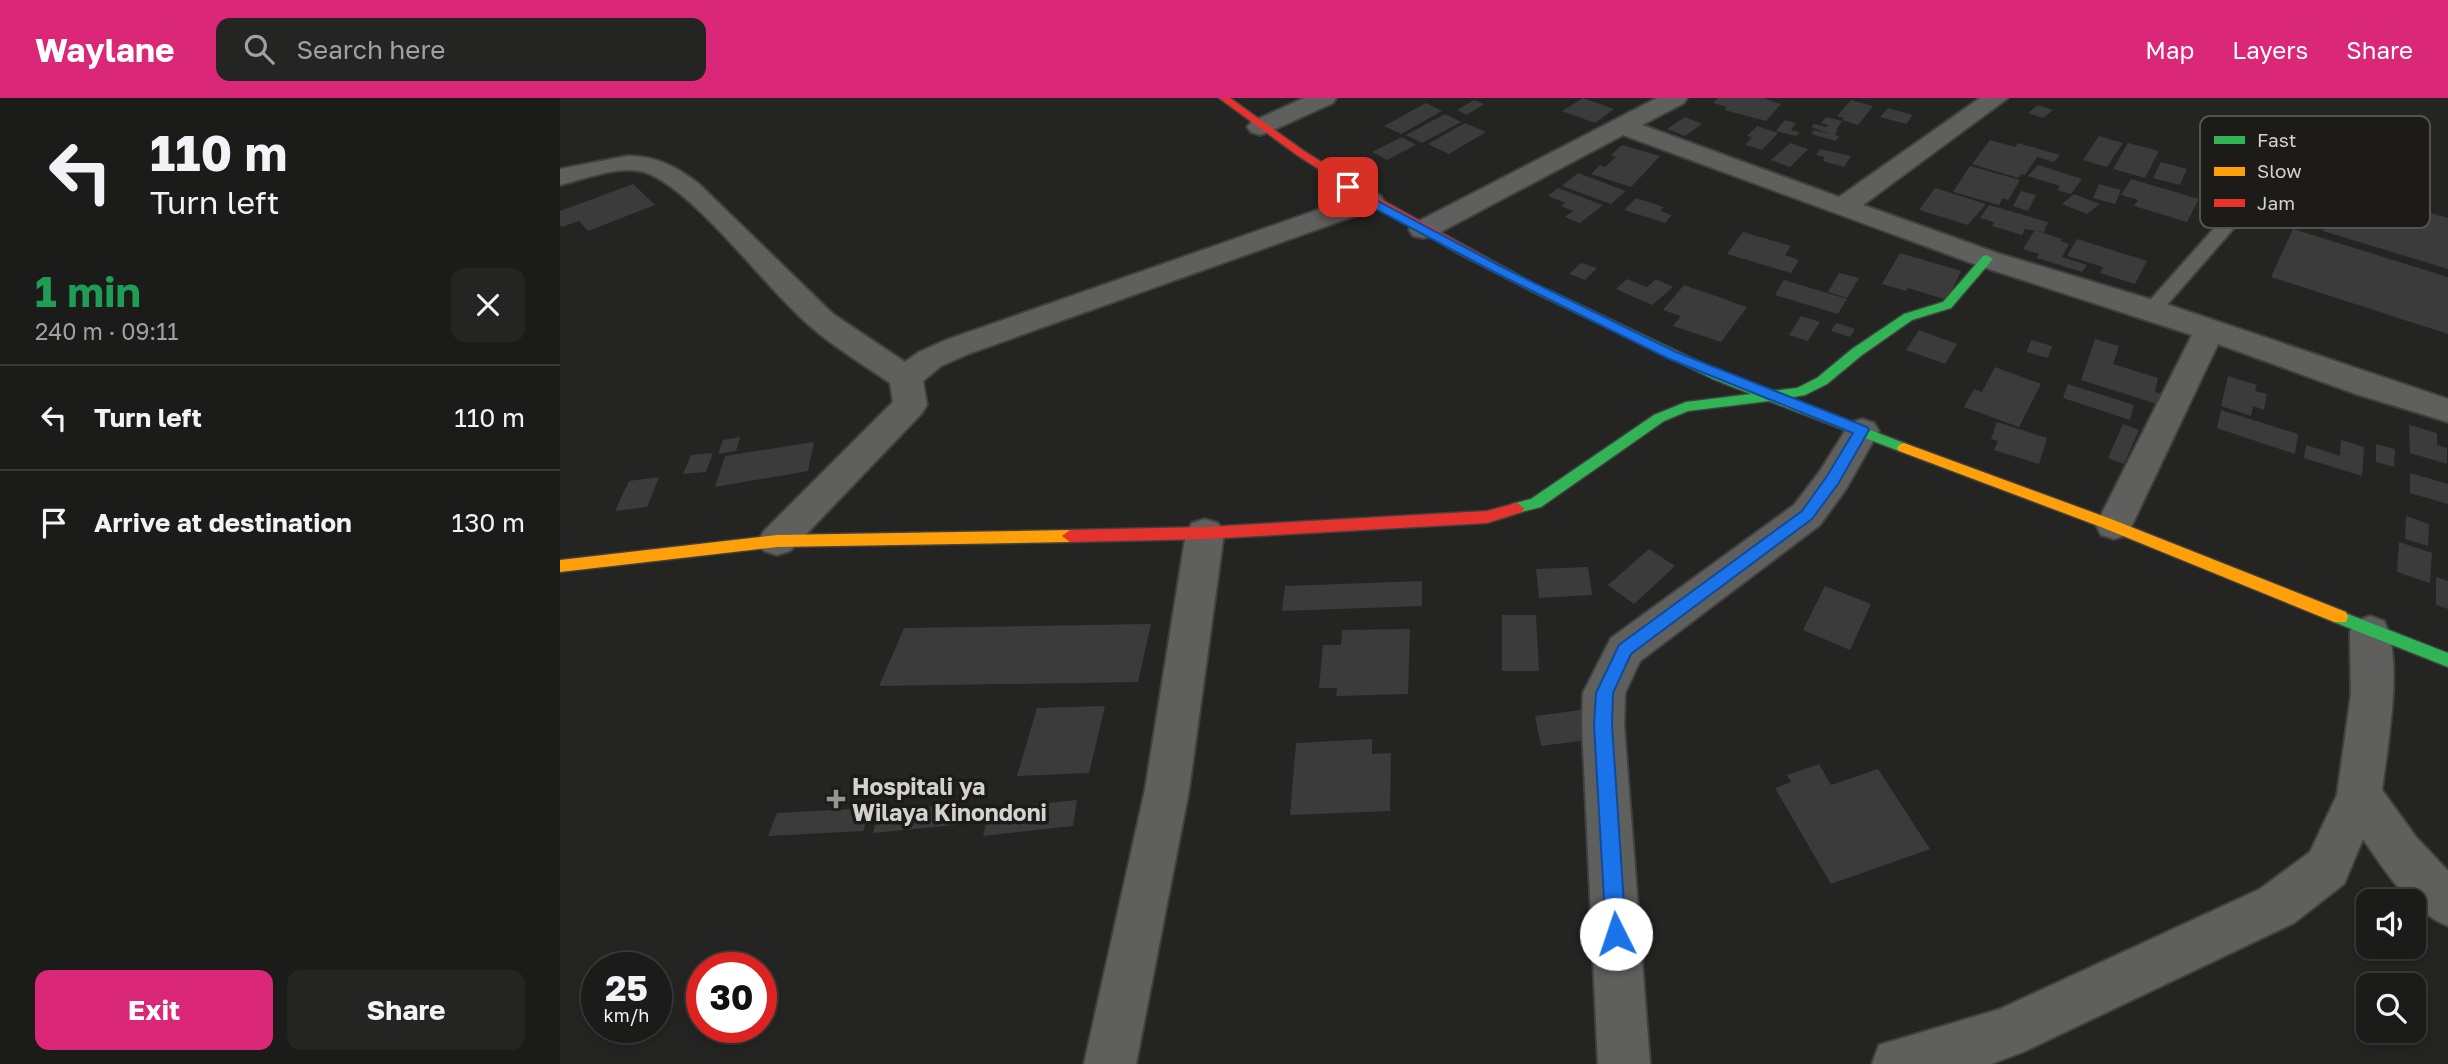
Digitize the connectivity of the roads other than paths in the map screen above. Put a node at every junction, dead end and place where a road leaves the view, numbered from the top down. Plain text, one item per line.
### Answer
1 (1224, 98) edge
2 (1324, 98) edge
3 (1675, 98) edge
4 (1996, 98) edge
5 (1620, 125) junction
6 (1260, 127) junction
7 (560, 177) edge
8 (1370, 201) junction
9 (1843, 207) junction
10 (2224, 228) edge
11 (1423, 230) junction
12 (1987, 259) junction
13 (2152, 310) junction
14 (2209, 331) junction
15 (906, 378) junction
16 (1768, 395) junction
17 (2448, 411) edge
18 (1862, 430) junction
19 (2113, 525) junction
20 (1205, 533) junction
21 (777, 541) junction
22 (560, 566) edge
23 (2370, 632) junction
24 (2448, 660) edge
25 (2359, 794) junction
26 (2448, 903) edge
27 (1110, 1064) edge
28 (1624, 1064) edge
29 (1898, 1064) edge

1 - 6 street
2 - 6 street
3 - 5 street
4 - 9 street
5 - 9 street
5 - 11 street
6 - 8 street
7 - 15 street
8 - 11 street
8 - 15 street
9 - 12 street
10 - 13 lane
11 - 16 street
12 - 13 street
12 - 16 street
13 - 14 street
14 - 17 street
14 - 19 street
15 - 21 street
16 - 18 street
16 - 20 street
18 - 19 street
18 - 28 street
19 - 23 street
20 - 21 street
20 - 27 street
21 - 22 street
23 - 24 street
23 - 25 street
25 - 26 street
25 - 29 street

